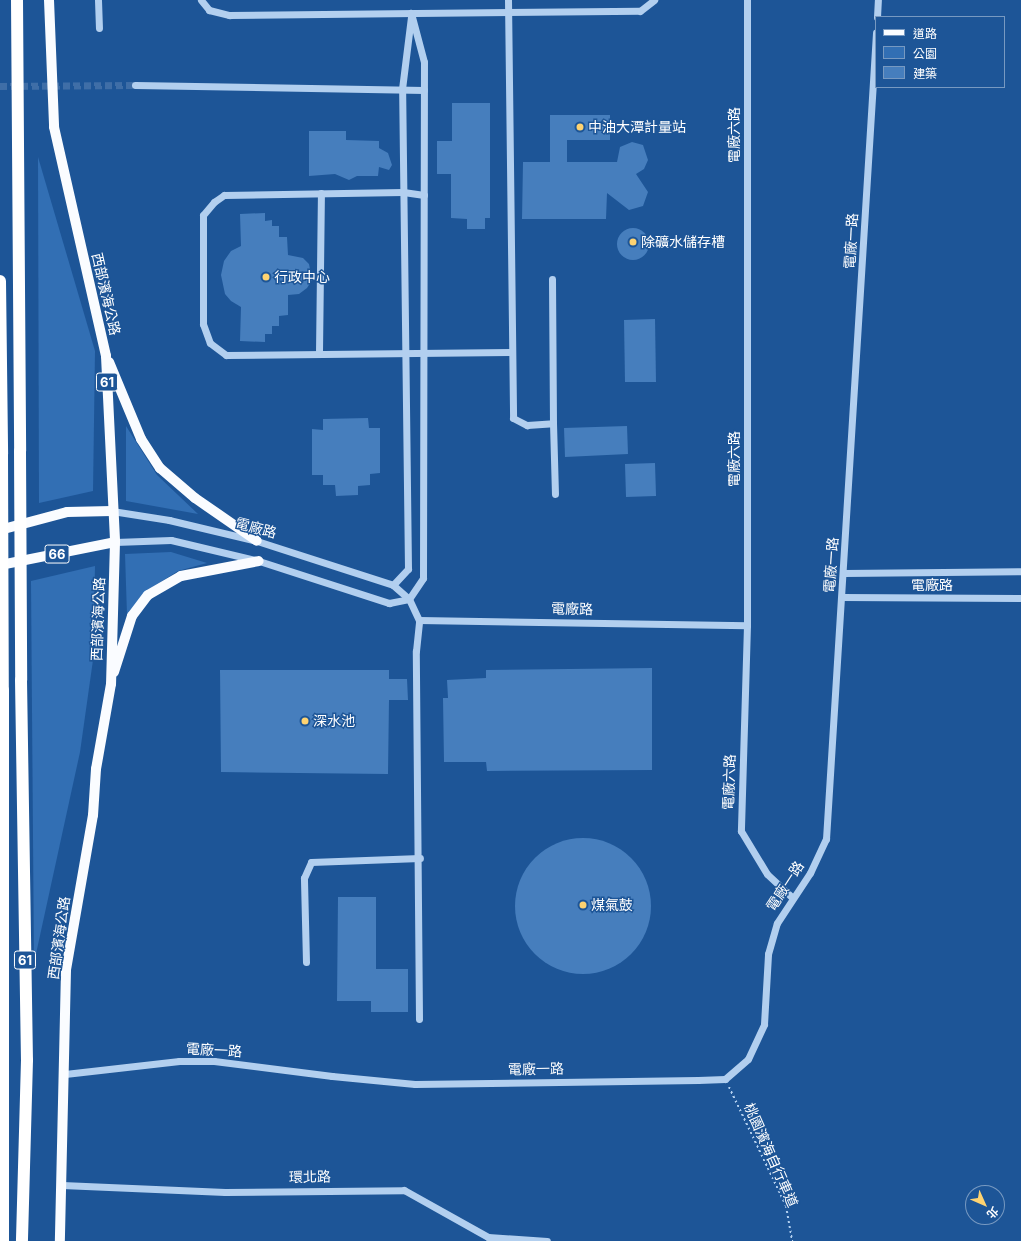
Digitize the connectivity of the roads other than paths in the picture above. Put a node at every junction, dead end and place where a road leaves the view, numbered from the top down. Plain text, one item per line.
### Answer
1 (17, 0) edge
2 (49, 0) edge
3 (98, 0) edge
4 (201, 0) edge
5 (508, 0) edge
6 (654, 0) edge
7 (747, 0) edge
8 (878, 0) edge
9 (508, 12) junction
10 (411, 13) junction
11 (877, 16) edge
12 (99, 28) dead end
13 (875, 50) edge
14 (135, 85) tunnel mouth
15 (402, 89) junction
16 (424, 90) junction
17 (403, 192) junction
18 (320, 193) junction
19 (424, 195) junction
20 (552, 279) dead end
21 (0, 281) edge
22 (319, 352) junction
23 (425, 352) junction
24 (512, 352) junction
25 (406, 354) junction
26 (106, 356) junction
27 (553, 423) junction
28 (555, 494) dead end
29 (112, 510) junction
30 (0, 530) edge
31 (257, 541) junction
32 (115, 542) junction
33 (259, 561) junction
34 (0, 565) edge
35 (1021, 571) edge
36 (844, 572) junction
37 (393, 585) junction
38 (842, 597) junction
39 (1021, 598) edge
40 (409, 599) junction
41 (419, 620) junction
42 (747, 625) junction
43 (111, 684) junction
44 (420, 858) junction
45 (793, 898) junction
46 (306, 962) dead end
47 (419, 1019) dead end
48 (65, 1074) junction
49 (62, 1185) junction
50 (4, 1241) edge
51 (22, 1241) edge
52 (60, 1241) edge
53 (547, 1241) edge

1 - 51 highway, 61, bridge
2 - 26 main road, 西部濱海公路 / 61
3 - 12 street
4 - 10 street
5 - 9 street
6 - 9 street
7 - 42 street, 電廠六路
8 - 11 street
9 - 10 street
9 - 24 street
10 - 15 street
10 - 16 street
13 - 36 street, 電廠一路
14 - 15 street
15 - 16 street
15 - 17 street
16 - 19 street
17 - 18 street
17 - 19 street
17 - 25 street
18 - 22 street
18 - 22 street
19 - 23 street
20 - 27 street
21 - 50 highway, 61, bridge
22 - 25 street
23 - 24 street
23 - 25 street
23 - 40 street
24 - 27 street
25 - 37 street
26 - 29 main road, 西部濱海公路 / 61
26 - 31 main road
27 - 28 street
29 - 30 main road
29 - 31 street, 電廠路
29 - 32 main road, 西部濱海公路 / 61
31 - 37 street, 電廠路
32 - 33 street
32 - 34 main road, 66
32 - 43 main road, 西部濱海公路 / 61
33 - 40 street
33 - 43 main road
35 - 36 street, 電廠路
36 - 38 street, 電廠一路
37 - 40 street, 電廠路
38 - 39 street, 電廠路
38 - 45 street, 電廠一路
40 - 41 street, 電廠路
41 - 42 street, 電廠路
41 - 44 street
42 - 45 street, 電廠六路
43 - 48 main road, 西部濱海公路 / 61
44 - 46 street
44 - 47 street
45 - 48 street, 電廠一路
48 - 49 main road, 西部濱海公路 / 61
49 - 52 main road, 西部濱海公路 / 61
49 - 53 street, 環北路

